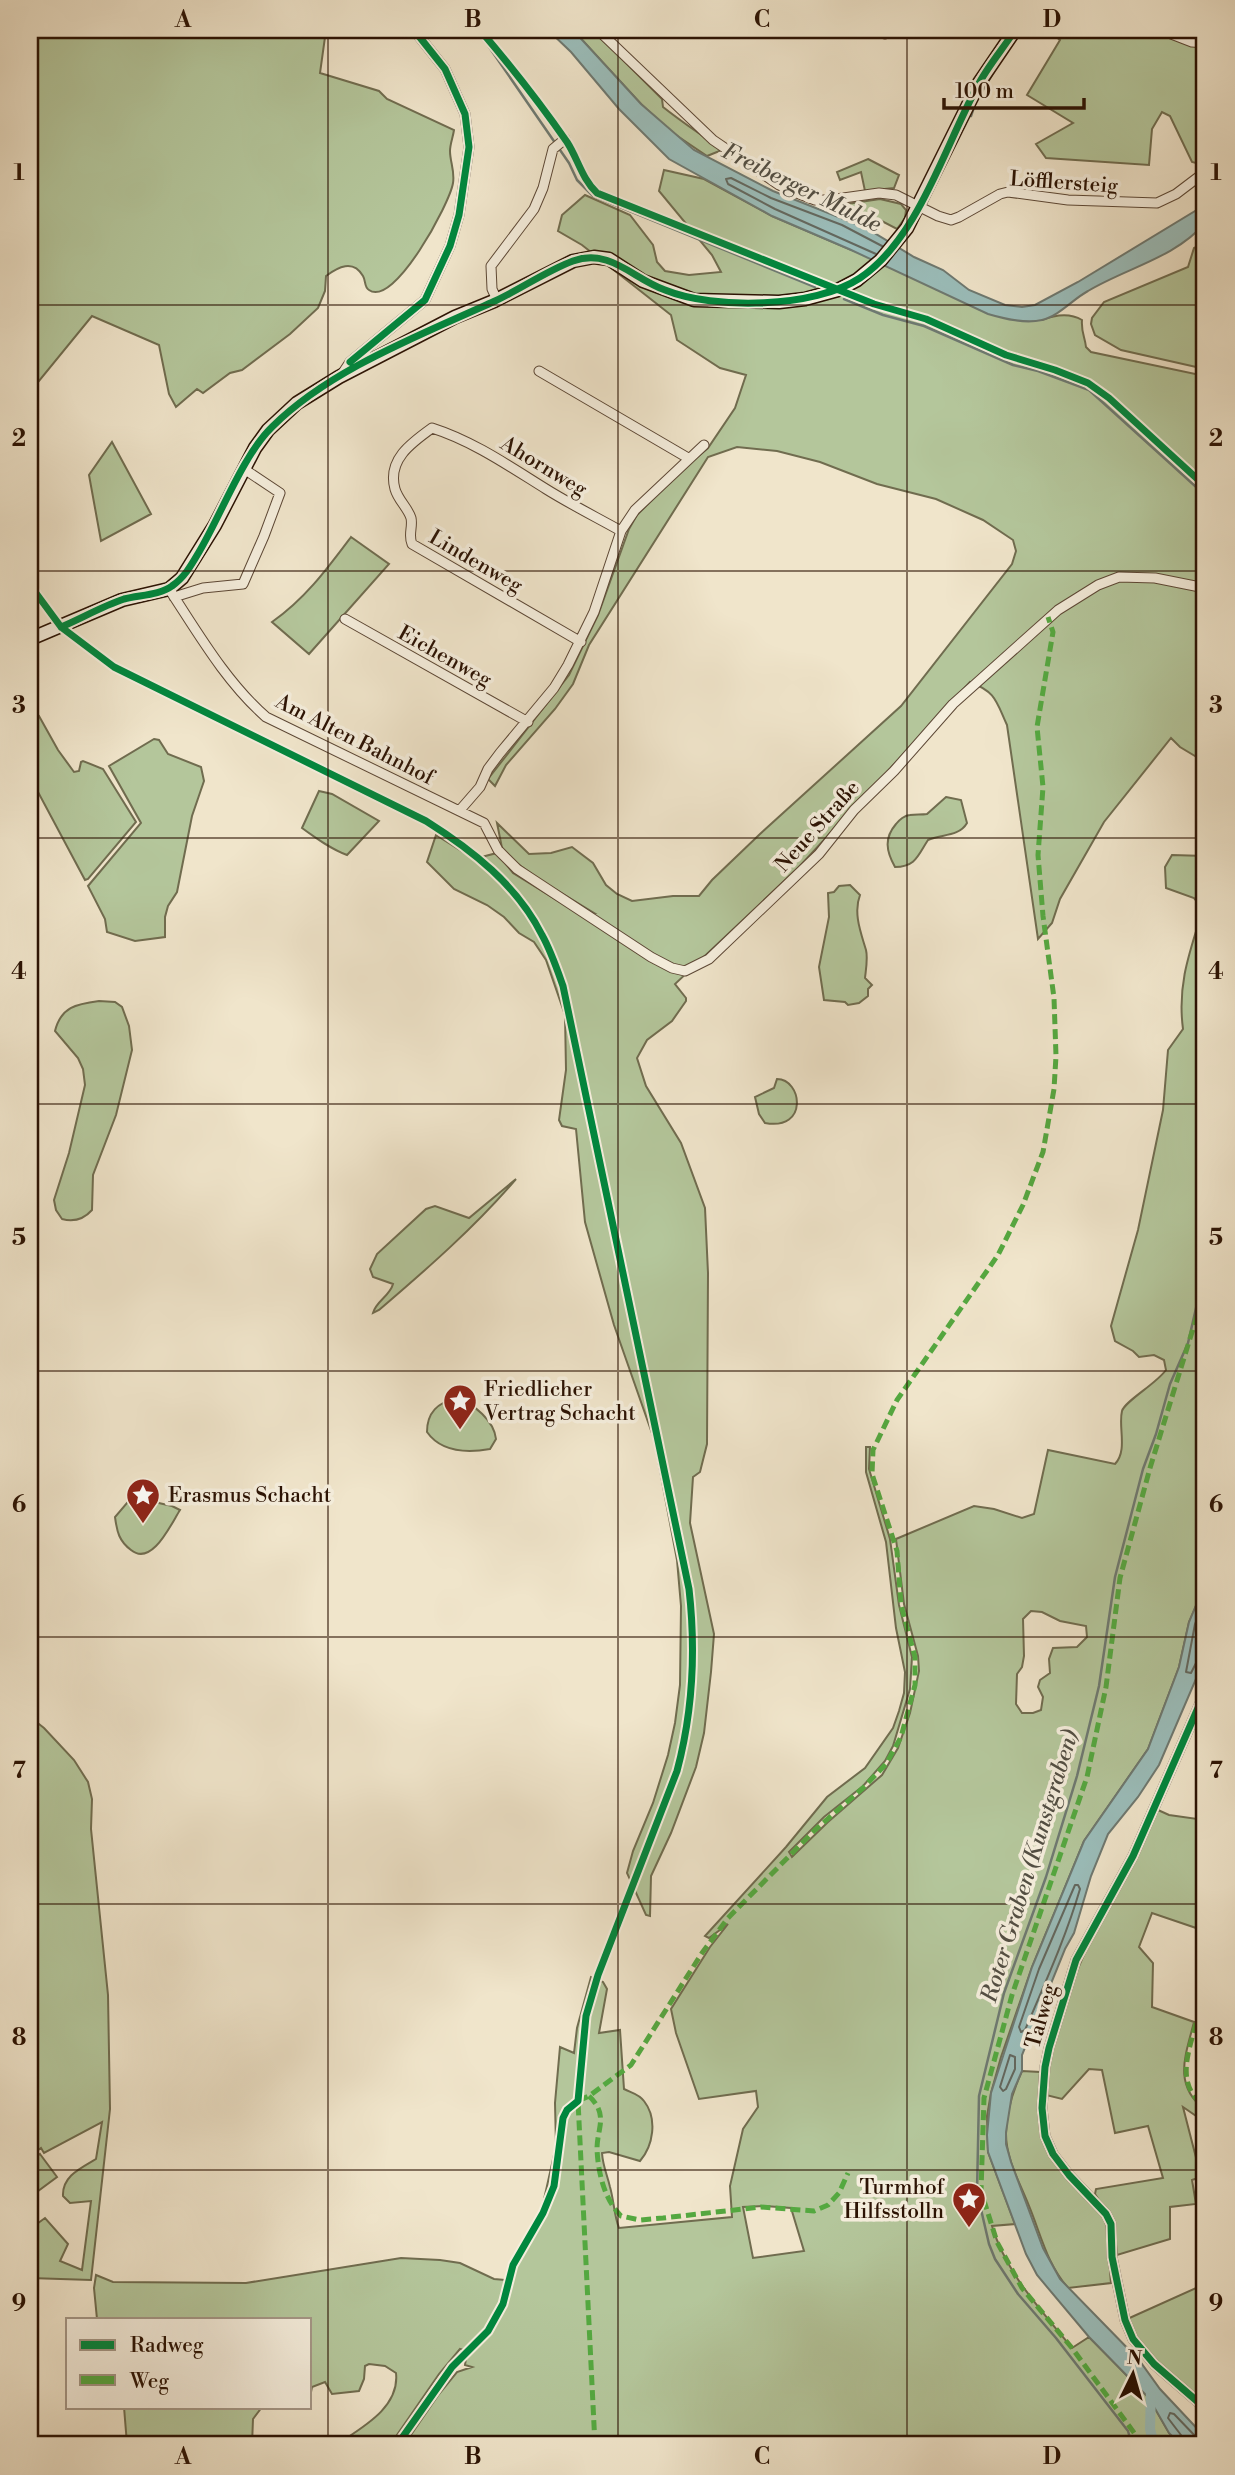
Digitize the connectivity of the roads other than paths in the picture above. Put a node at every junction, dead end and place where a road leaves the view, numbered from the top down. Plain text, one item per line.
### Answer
1 (414, 30) edge
2 (598, 30) edge
3 (873, 30) edge
4 (898, 30) edge
5 (1015, 30) edge
6 (1161, 30) edge
7 (1205, 43) edge
8 (561, 142) dead end
9 (1205, 172) edge
10 (916, 212) junction
11 (497, 300) junction
12 (538, 371) dead end
13 (340, 377) junction
14 (447, 433) joint
15 (704, 445) dead end
16 (688, 458) junction
17 (244, 470) junction
18 (621, 531) junction
19 (1205, 588) edge
20 (172, 593) junction
21 (345, 620) dead end
22 (30, 639) edge
23 (581, 642) junction
24 (528, 722) junction
25 (460, 810) junction
26 (1205, 1692) edge
27 (1205, 2407) edge

1 - 13 street
2 - 10 street, Löfflersteig
3 - 4 street
5 - 10 street
6 - 7 street
8 - 11 street
9 - 10 street, Löfflersteig
10 - 11 street
11 - 13 street
12 - 16 street
13 - 17 street
14 - 18 street, Ahornweg
14 - 23 street, Lindenweg
15 - 16 street
16 - 18 street
17 - 20 street
17 - 20 street
18 - 23 street
19 - 25 street, Neue Straße
20 - 22 street
20 - 25 street, Am Alten Bahnhof
21 - 24 street, Eichenweg
23 - 24 street
24 - 25 street
26 - 27 street, Talweg

